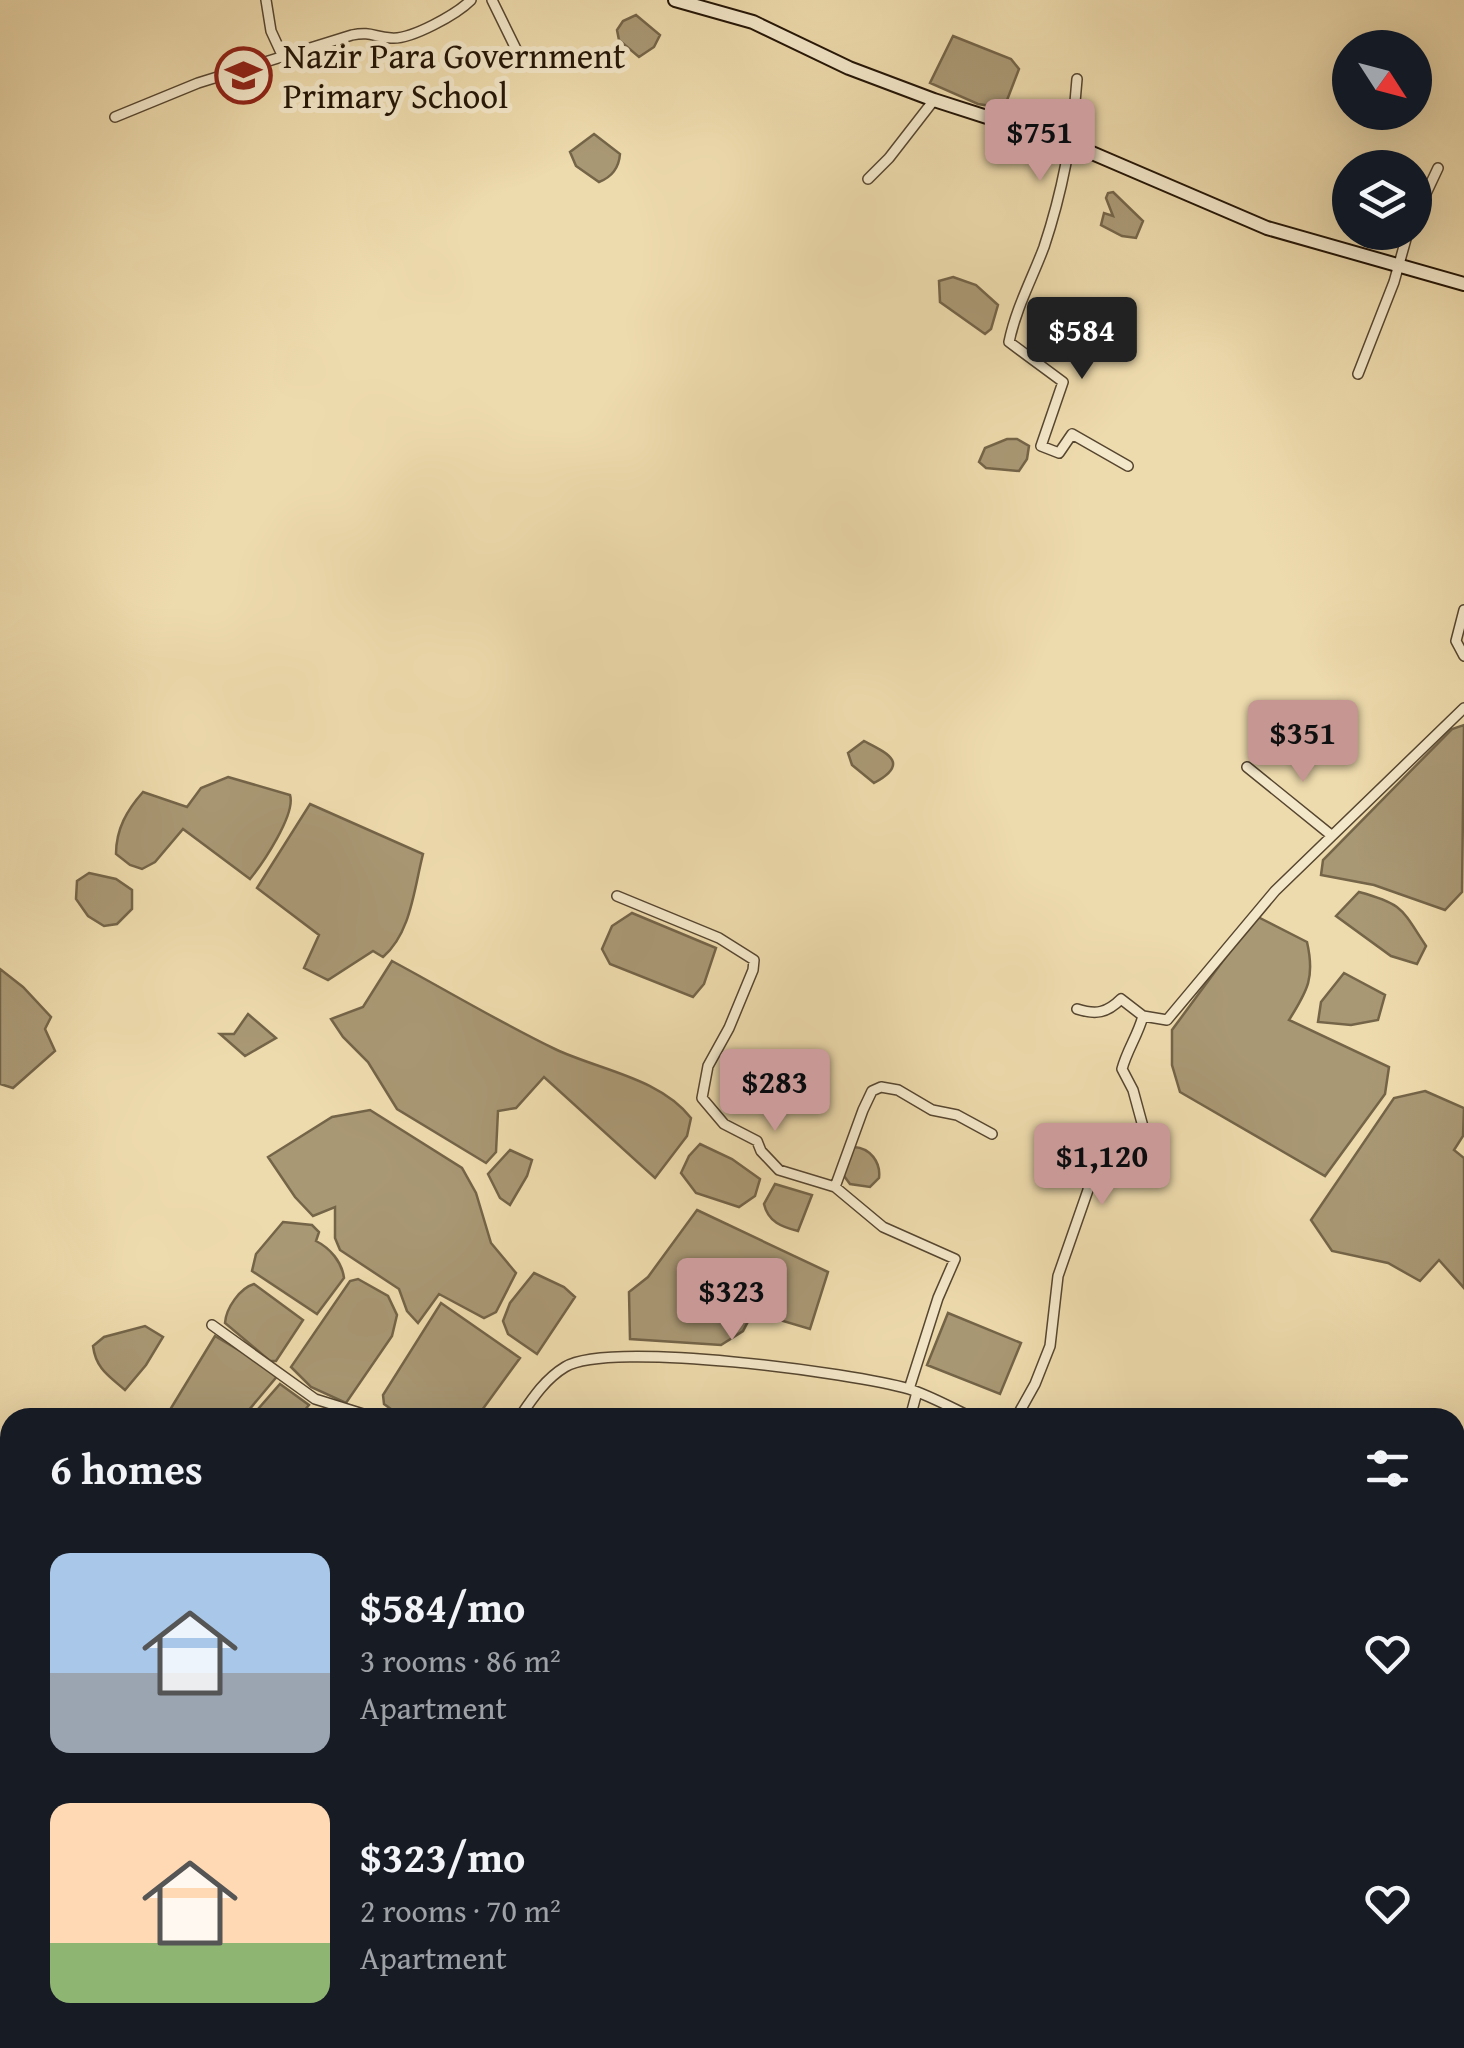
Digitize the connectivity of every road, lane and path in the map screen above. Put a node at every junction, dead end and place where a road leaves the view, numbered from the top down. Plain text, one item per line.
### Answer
1 (266, 0) edge
2 (471, 0) edge
3 (492, 0) edge
4 (675, 0) edge
5 (516, 48) dead end
6 (282, 58) junction
7 (1078, 79) dead end
8 (934, 100) junction
9 (115, 117) dead end
10 (1071, 144) junction
11 (1438, 168) dead end
12 (868, 180) dead end
13 (1432, 181) edge
14 (1402, 250) edge
15 (1397, 266) junction
16 (1464, 284) edge
17 (1358, 374) dead end
18 (1128, 466) dead end
19 (1464, 610) edge
20 (1464, 656) edge
21 (1464, 708) edge
22 (1247, 767) dead end
23 (1332, 835) junction
24 (616, 896) dead end
25 (1078, 1010) dead end
26 (1143, 1016) junction
27 (992, 1134) dead end
28 (835, 1187) junction
29 (212, 1325) dead end
30 (913, 1390) junction
31 (343, 1408) edge
32 (526, 1408) edge
33 (911, 1408) edge
34 (952, 1408) edge
35 (1022, 1408) edge

1 - 6 street
2 - 6 street
3 - 5 street
4 - 8 main road
6 - 9 street
7 - 10 street
8 - 10 main road
8 - 12 street
10 - 15 main road
10 - 18 street
11 - 13 street
14 - 15 street
15 - 16 main road
15 - 17 street
19 - 20 street
21 - 23 street
22 - 23 street
23 - 26 street
24 - 28 street
25 - 26 street
26 - 35 street
27 - 28 street
28 - 30 street
29 - 31 street
30 - 32 street
30 - 33 street
30 - 34 street

